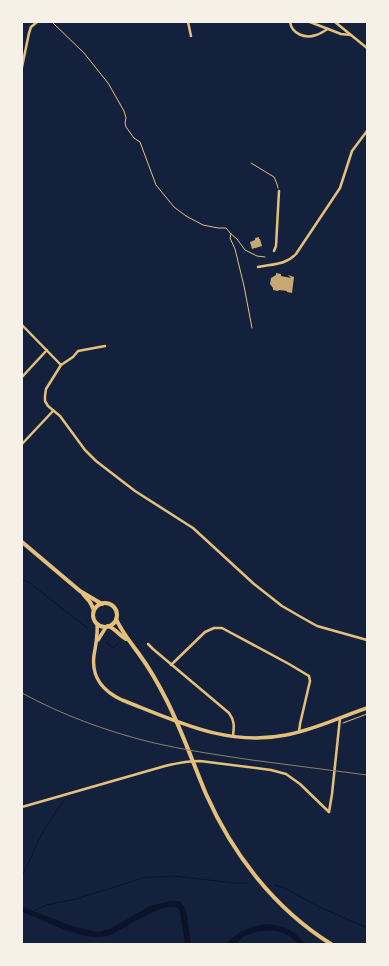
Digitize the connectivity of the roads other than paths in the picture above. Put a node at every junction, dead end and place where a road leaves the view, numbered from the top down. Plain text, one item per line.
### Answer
1 (37, 22) edge
2 (188, 22) edge
3 (290, 22) edge
4 (310, 22) edge
5 (335, 22) edge
6 (328, 29) junction
7 (351, 35) junction
8 (191, 36) dead end
9 (367, 48) edge
10 (22, 67) edge
11 (367, 131) edge
12 (279, 191) road end
13 (274, 251) dead end
14 (258, 267) dead end
15 (22, 325) edge
16 (105, 346) dead end
17 (47, 350) junction
18 (61, 365) junction
19 (22, 377) edge
20 (53, 411) junction
21 (22, 444) edge
22 (22, 542) edge
23 (80, 590) junction
24 (102, 604) junction
25 (94, 610) junction
26 (116, 619) junction
27 (97, 624) junction
28 (107, 627) junction
29 (127, 639) junction
30 (367, 640) edge
31 (97, 643) junction
32 (148, 644) dead end
33 (171, 665) junction
34 (367, 708) edge
35 (340, 717) junction
36 (299, 732) junction
37 (233, 737) junction
38 (22, 808) edge
39 (331, 944) edge

1 - 10 street
2 - 8 street
3 - 6 street
4 - 6 street
5 - 7 street
6 - 7 street
7 - 9 street
11 - 14 street
12 - 13 street
15 - 17 street
16 - 18 street
17 - 18 street
17 - 19 street
18 - 20 street
20 - 21 street
20 - 30 street
22 - 23 main road
23 - 24 main road
23 - 25 main road
24 - 25 main road
24 - 26 main road
25 - 27 main road
26 - 28 main road
26 - 29 main road
27 - 28 main road
27 - 31 main road
28 - 29 main road
28 - 31 main road
29 - 39 main road
31 - 37 main road
32 - 33 street
33 - 36 street
33 - 37 street
34 - 35 main road
35 - 36 main road
35 - 38 street
36 - 37 main road

